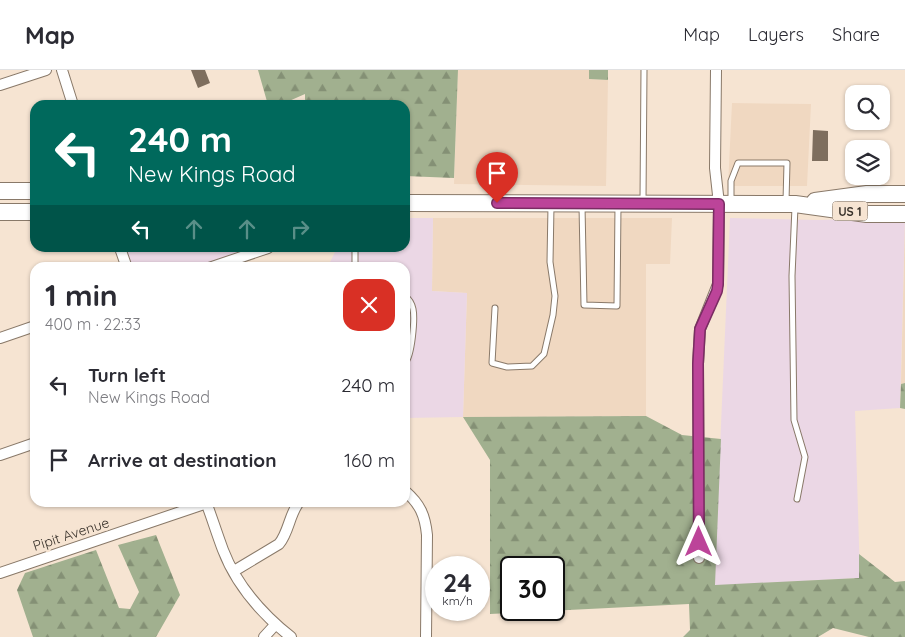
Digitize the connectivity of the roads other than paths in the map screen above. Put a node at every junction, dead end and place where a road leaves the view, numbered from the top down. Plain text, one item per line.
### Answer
1 (46, 70) edge
2 (62, 70) edge
3 (644, 70) edge
4 (716, 70) edge
5 (0, 85) edge
6 (71, 100) edge
7 (0, 191) edge
8 (30, 191) edge
9 (905, 194) edge
10 (410, 202) edge
11 (552, 203) junction
12 (582, 203) junction
13 (618, 203) junction
14 (643, 203) junction
15 (725, 204) junction
16 (791, 204) junction
17 (0, 212) edge
18 (30, 212) edge
19 (905, 214) edge
20 (256, 252) edge
21 (227, 262) edge
22 (410, 301) edge
23 (495, 308) dead end
24 (30, 328) edge
25 (0, 338) edge
26 (410, 354) edge
27 (30, 445) edge
28 (0, 455) edge
29 (410, 495) edge
30 (797, 499) dead end
31 (194, 507) edge
32 (207, 507) edge
33 (296, 507) edge
34 (699, 558) dead end
35 (234, 571) junction
36 (0, 572) edge
37 (275, 625) junction
38 (264, 637) edge
39 (291, 637) edge
40 (426, 637) edge

1 - 5 street
2 - 6 street
3 - 14 lane
4 - 15 street
7 - 8 highway
9 - 16 highway, US 1
10 - 11 highway, US 1
11 - 12 highway, US 1
11 - 23 lane
12 - 13 highway, US 1
12 - 13 lane
13 - 14 highway, US 1
14 - 15 highway, US 1
15 - 16 highway, US 1
15 - 16 lane
15 - 34 street
16 - 19 highway, US 1
16 - 30 lane
17 - 18 highway
20 - 21 street
22 - 26 lane
24 - 25 street
27 - 28 street
29 - 40 street
31 - 36 street, Pipit Avenue
32 - 35 street
33 - 35 street
35 - 37 street
37 - 38 street
37 - 39 street

